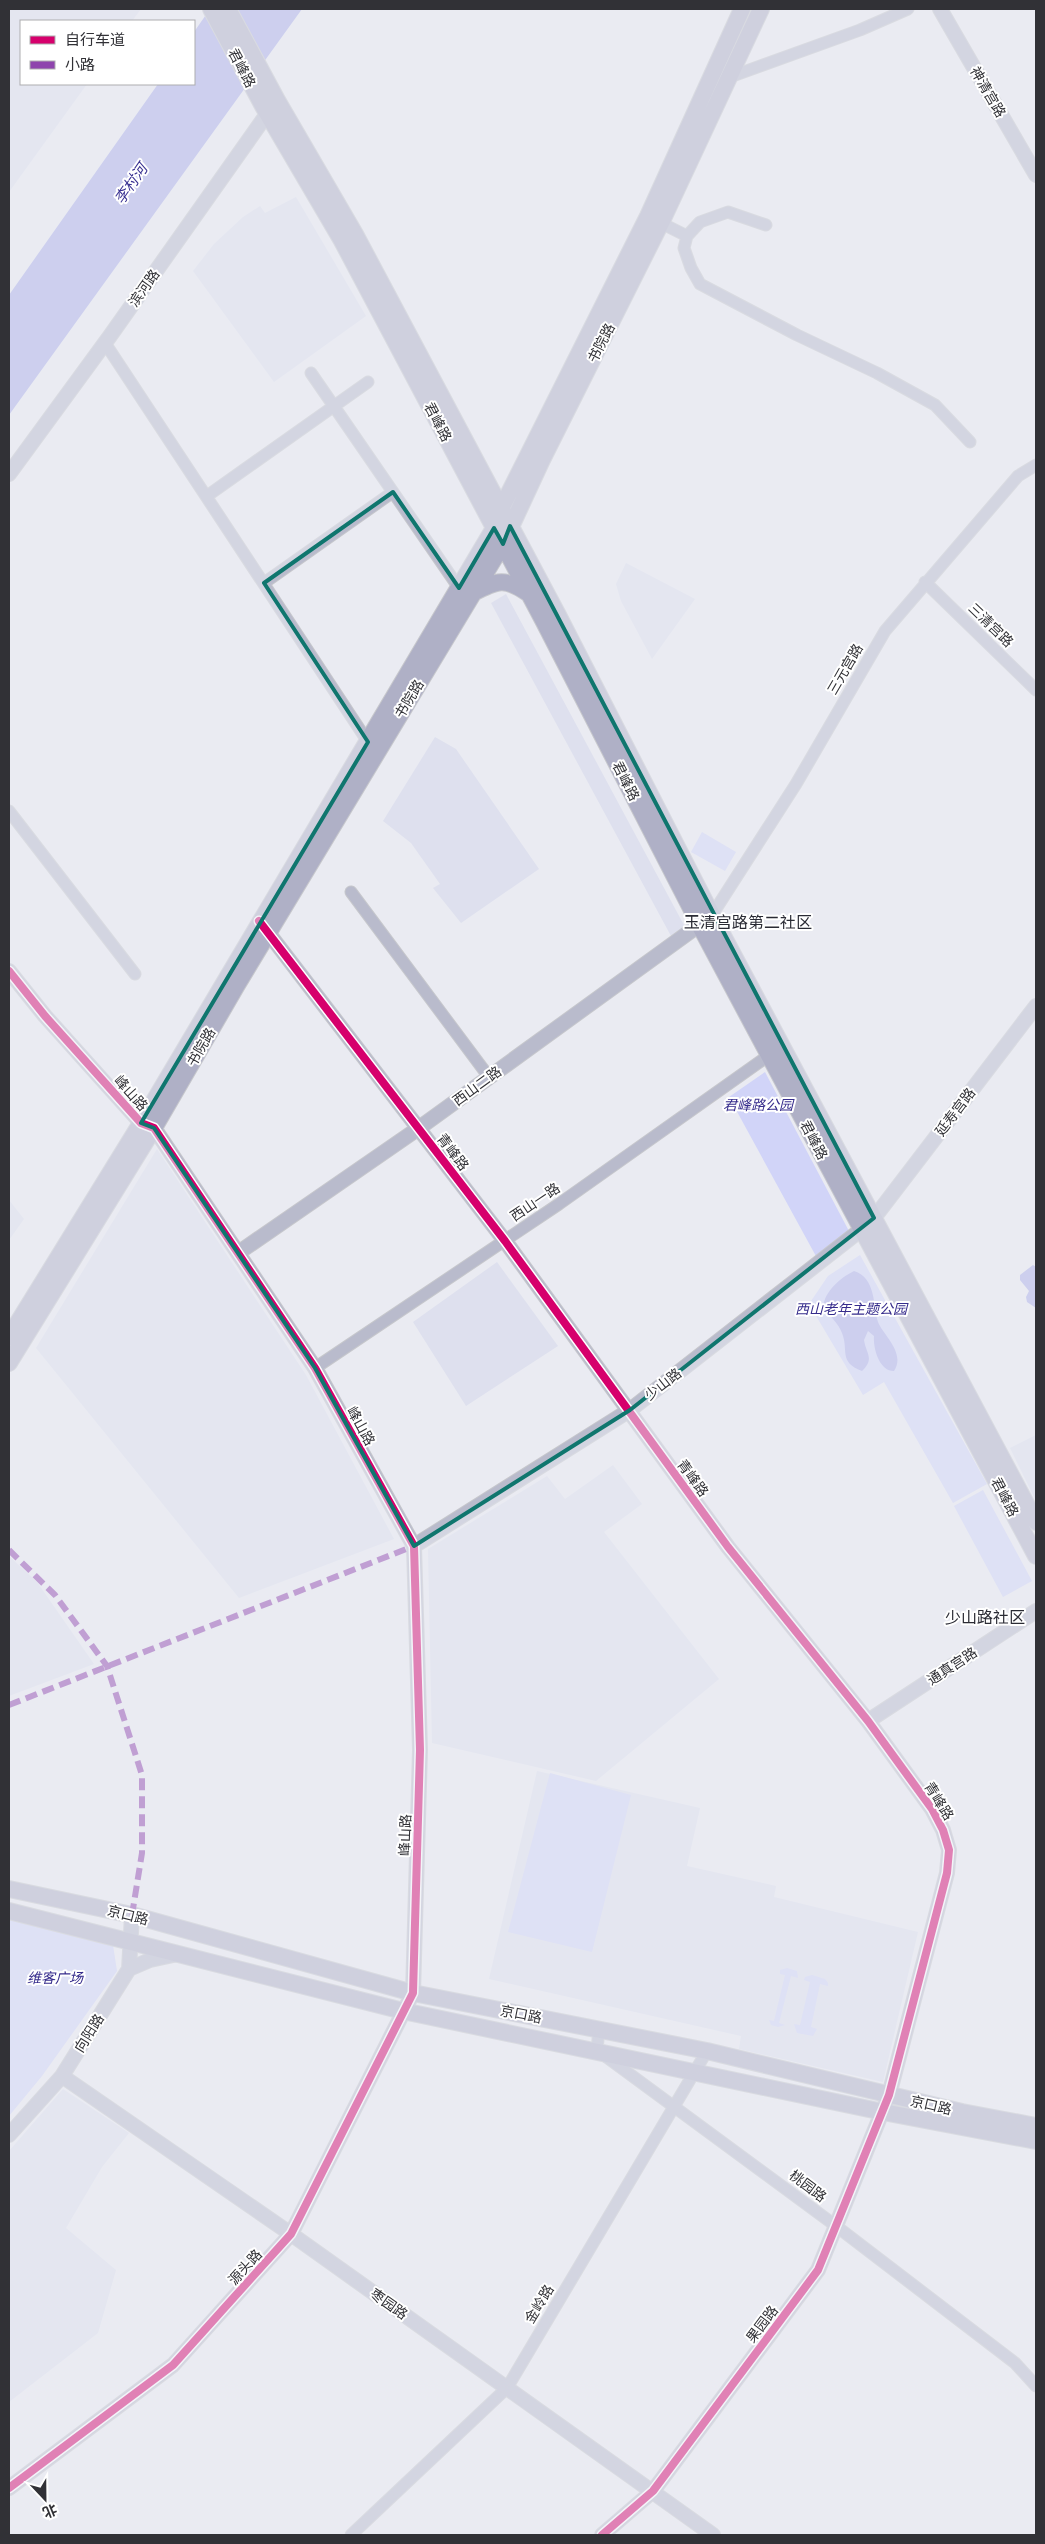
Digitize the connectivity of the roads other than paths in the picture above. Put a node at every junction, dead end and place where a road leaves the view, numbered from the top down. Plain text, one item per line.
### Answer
1 (742, 9) edge
2 (761, 9) edge
3 (908, 9) edge
4 (940, 9) edge
5 (217, 10) edge
6 (730, 77) junction
7 (272, 107) junction
8 (1036, 173) edge
9 (661, 223) junction
10 (766, 225) dead end
11 (687, 236) junction
12 (105, 343) junction
13 (311, 372) dead end
14 (368, 382) dead end
15 (335, 406) junction
16 (970, 442) dead end
17 (1036, 465) edge
18 (9, 474) edge
19 (393, 492) junction
20 (207, 496) junction
21 (501, 509) junction
22 (502, 527) junction
23 (502, 544) junction
24 (925, 582) junction
25 (264, 583) junction
26 (466, 591) junction
27 (530, 595) junction
28 (1036, 690) edge
29 (368, 742) junction
30 (9, 811) edge
31 (351, 892) dead end
32 (712, 915) junction
33 (700, 926) junction
34 (264, 928) junction
35 (9, 971) edge
36 (135, 974) dead end
37 (1036, 1006) edge
38 (776, 1050) junction
39 (489, 1077) junction
40 (147, 1125) junction
41 (419, 1128) junction
42 (868, 1224) junction
43 (505, 1241) junction
44 (238, 1253) junction
45 (9, 1337) edge
46 (9, 1363) edge
47 (315, 1368) junction
48 (630, 1410) junction
49 (1036, 1522) edge
50 (414, 1546) junction
51 (1036, 1556) edge
52 (1036, 1611) edge
53 (868, 1722) junction
54 (9, 1889) edge
55 (9, 1911) edge
56 (132, 1915) junction
57 (130, 1940) junction
58 (180, 1953) junction
59 (129, 1969) junction
60 (413, 1993) junction
61 (404, 2011) junction
62 (599, 2029) junction
63 (597, 2050) junction
64 (707, 2051) junction
65 (695, 2071) junction
66 (62, 2076) junction
67 (889, 2095) junction
68 (674, 2105) junction
69 (882, 2112) junction
70 (1036, 2126) edge
71 (9, 2135) edge
72 (1036, 2141) edge
73 (836, 2226) junction
74 (291, 2234) junction
75 (1036, 2386) edge
76 (507, 2388) junction
77 (9, 2488) edge
78 (653, 2491) junction
79 (351, 2535) edge
80 (602, 2535) edge
81 (713, 2535) edge

1 - 21 main road, 书院路
2 - 6 main road, 书院路
3 - 6 street
4 - 8 street, 神清宫路
5 - 7 main road, 君峰路
5 - 7 main road, 君峰路
6 - 9 main road, 书院路
7 - 12 street, 滨河路
7 - 21 main road, 君峰路
7 - 22 main road, 君峰路
9 - 11 street
9 - 22 main road, 书院路
10 - 11 street
11 - 16 street
12 - 18 street, 滨河路
12 - 20 street
13 - 15 street
14 - 15 street
15 - 19 street
15 - 20 street
17 - 24 street, 三元宫路
19 - 25 street
19 - 26 street
20 - 25 street
21 - 22 main road, 君峰路
22 - 23 main road, 书院路
22 - 26 main road, 书院路
22 - 32 main road, 君峰路
23 - 26 main road, 书院路
23 - 27 main road, 君峰路
24 - 28 street, 三清宫路
24 - 32 street, 三元宫路
25 - 29 street
26 - 27 main road
26 - 29 main road, 书院路
26 - 34 main road, 书院路
27 - 33 main road, 君峰路
29 - 34 main road, 书院路
30 - 36 street
31 - 39 street
32 - 33 street, 西山二路
32 - 38 main road, 君峰路
33 - 38 main road, 君峰路
33 - 39 street, 西山二路
34 - 40 main road, 书院路
34 - 41 street, 青峰路
35 - 40 street, 峰山路
37 - 42 street, 延寿宫路
38 - 42 main road, 君峰路
38 - 43 street, 西山一路
39 - 41 street, 西山二路
40 - 44 street, 峰山路
40 - 45 main road, 书院路
40 - 46 main road, 书院路
41 - 43 street, 青峰路
41 - 44 street, 西山二路
42 - 48 street, 少山路
42 - 49 main road, 君峰路
42 - 51 main road, 君峰路
43 - 47 street, 西山一路
43 - 48 street, 青峰路
44 - 47 street, 峰山路
47 - 50 street, 峰山路
48 - 50 street, 少山路
48 - 53 street, 青峰路
50 - 60 street, 峰山路
52 - 53 street, 通真宫路
53 - 67 street, 青峰路
54 - 56 main road, 京口路
55 - 57 main road, 京口路
56 - 57 street
56 - 60 main road, 京口路
57 - 58 main road, 京口路
57 - 59 street
58 - 59 street
58 - 61 main road, 京口路
59 - 66 street, 向阳路
60 - 61 street, 源头路
60 - 62 main road, 京口路
61 - 63 main road, 京口路
61 - 74 street, 源头路
62 - 63 street
62 - 64 main road, 京口路
63 - 65 main road, 京口路
63 - 68 street, 桃园路
64 - 65 street, 金岭路
64 - 67 main road, 京口路
65 - 68 street, 金岭路
65 - 69 main road, 京口路
66 - 71 street, 向阳路
66 - 74 street, 枣园路
67 - 69 street, 果园路
67 - 70 main road, 京口路
68 - 73 street, 桃园路
68 - 76 street, 金岭路
69 - 72 main road, 京口路
69 - 73 street, 果园路
73 - 75 street, 桃园路
73 - 78 street, 果园路
74 - 76 street, 枣园路
74 - 77 street, 源头路
76 - 78 street, 枣园路
76 - 79 street, 金岭路
78 - 80 street, 果园路
78 - 81 street, 枣园路

